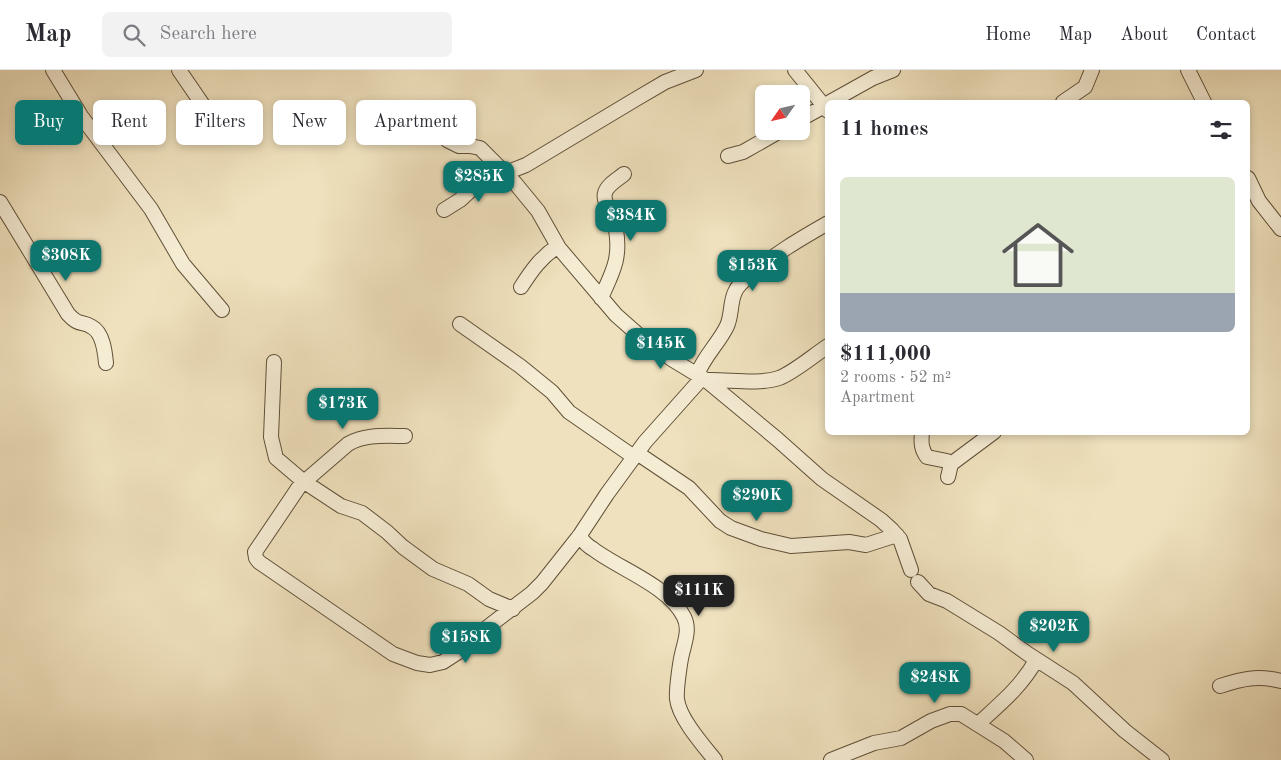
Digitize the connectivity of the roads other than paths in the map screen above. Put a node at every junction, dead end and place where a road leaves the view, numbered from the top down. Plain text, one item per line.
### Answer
1 (53, 70) edge
2 (179, 70) edge
3 (696, 70) edge
4 (795, 70) edge
5 (893, 70) edge
6 (1092, 70) edge
7 (1188, 70) edge
8 (200, 100) edge
9 (837, 100) edge
10 (1066, 100) edge
11 (1203, 100) edge
12 (825, 104) edge
13 (825, 107) edge
14 (810, 114) edge
15 (765, 140) edge
16 (457, 145) edge
17 (728, 156) dead end
18 (502, 171) junction
19 (624, 174) dead end
20 (1250, 182) edge
21 (0, 202) edge
22 (444, 210) dead end
23 (825, 225) edge
24 (1281, 229) edge
25 (558, 246) junction
26 (521, 287) dead end
27 (601, 298) junction
28 (222, 310) dead end
29 (460, 324) dead end
30 (825, 348) edge
31 (274, 362) dead end
32 (106, 363) dead end
33 (702, 378) junction
34 (922, 435) edge
35 (991, 435) edge
36 (405, 436) dead end
37 (636, 455) junction
38 (304, 481) junction
39 (897, 535) junction
40 (578, 536) junction
41 (512, 609) junction
42 (1036, 660) junction
43 (1281, 681) edge
44 (1220, 686) dead end
45 (978, 724) junction
46 (1158, 759) edge
47 (715, 760) edge
48 (831, 760) edge
49 (1026, 760) edge

1 - 28 street
2 - 8 street
3 - 18 street
4 - 12 street
5 - 9 street
6 - 10 street
7 - 11 street
13 - 14 street
15 - 17 street
16 - 18 street
18 - 22 street
18 - 25 street
19 - 27 street
20 - 24 street
21 - 32 street
23 - 33 street
25 - 26 street
25 - 27 street
27 - 33 street
29 - 37 street
30 - 33 street
31 - 38 street
33 - 37 street
33 - 39 street
34 - 35 street
36 - 38 street
37 - 39 street
37 - 40 street
38 - 41 street
38 - 41 street
39 - 42 street
40 - 41 street
40 - 47 street
42 - 45 street
42 - 46 street
43 - 44 street
45 - 48 street
45 - 49 street

